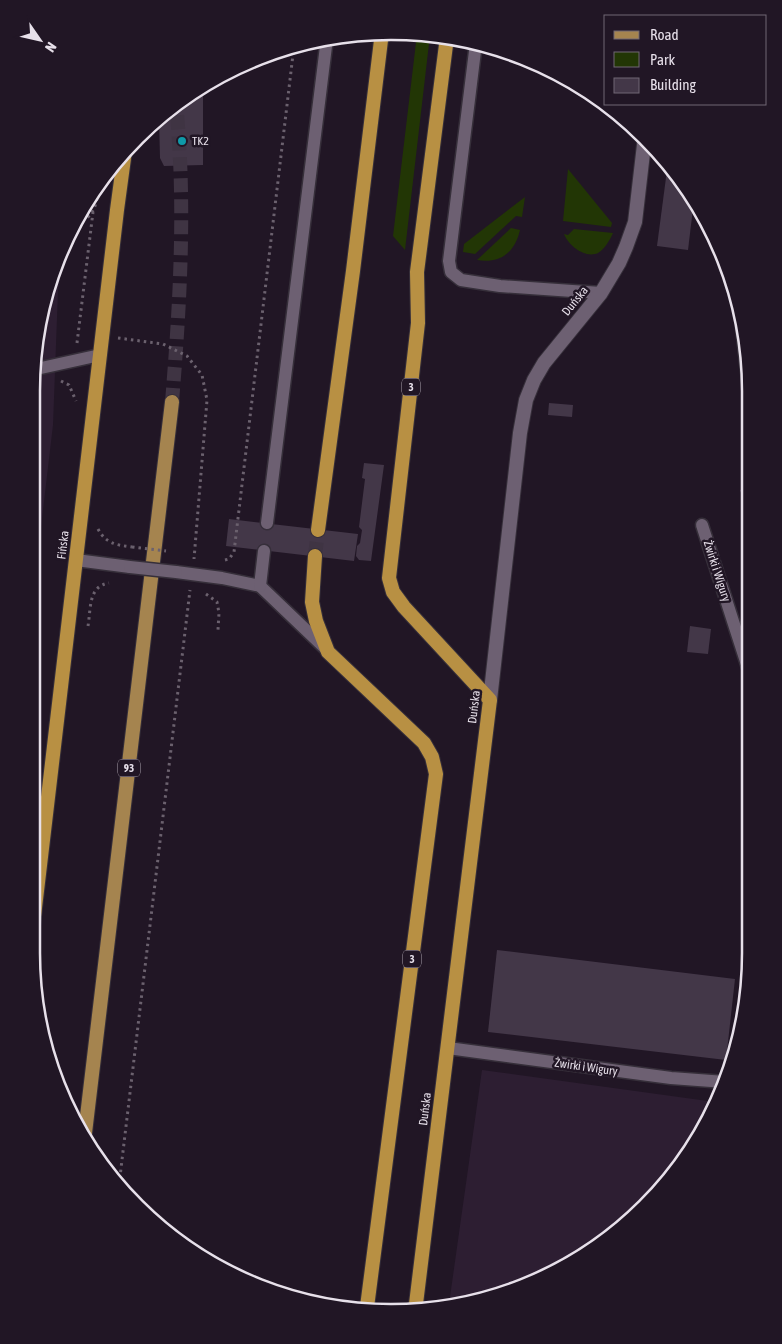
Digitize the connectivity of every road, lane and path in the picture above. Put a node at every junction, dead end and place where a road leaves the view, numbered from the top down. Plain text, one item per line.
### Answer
1 (381, 40) edge
2 (446, 45) edge
3 (326, 46) edge
4 (475, 51) edge
5 (293, 54) edge
6 (644, 148) edge
7 (123, 164) edge
8 (97, 200) edge
9 (93, 212) junction
10 (85, 220) edge
11 (600, 293) junction
12 (102, 336) junction
13 (100, 355) junction
14 (74, 361) junction
15 (41, 368) edge
16 (69, 385) dead end
17 (172, 402) tunnel mouth
18 (267, 523) dead end
19 (702, 525) dead end
20 (318, 530) tunnel mouth
21 (132, 547) dead end
22 (264, 551) dead end
23 (169, 552) dead end
24 (186, 554) dead end
25 (194, 556) junction
26 (315, 556) tunnel mouth
27 (203, 558) dead end
28 (76, 560) junction
29 (221, 561) dead end
30 (192, 574) junction
31 (118, 584) dead end
32 (260, 586) junction
33 (182, 590) dead end
34 (190, 592) junction
35 (88, 630) dead end
36 (218, 630) dead end
37 (742, 649) edge
38 (328, 652) junction
39 (490, 700) junction
40 (40, 866) edge
41 (448, 1048) junction
42 (717, 1081) edge
43 (86, 1126) edge
44 (120, 1176) edge
45 (368, 1303) edge
46 (417, 1303) edge

1 - 20 highway
2 - 39 highway, 3
3 - 18 lane
4 - 11 lane
5 - 29 path
6 - 11 street, Duńska
7 - 12 highway, Fińska
8 - 9 path
9 - 10 path
9 - 14 path
11 - 39 street, Duńska
12 - 13 highway, Fińska
12 - 25 path
13 - 14 lane
13 - 28 highway, Fińska
14 - 15 lane
14 - 16 path
17 - 43 main road, 93
19 - 37 lane, Żwirki i Wigury
21 - 23 path, bridge
22 - 32 lane
24 - 25 path
25 - 27 path
25 - 30 path
26 - 38 highway, 3
28 - 30 lane, bridge
28 - 40 highway, Fińska
30 - 32 lane
30 - 34 path
31 - 35 path
32 - 38 lane
33 - 34 path
34 - 36 path
34 - 44 path
38 - 45 highway, 3
39 - 41 highway, Duńska
41 - 42 lane, Żwirki i Wigury
41 - 46 highway, Duńska

